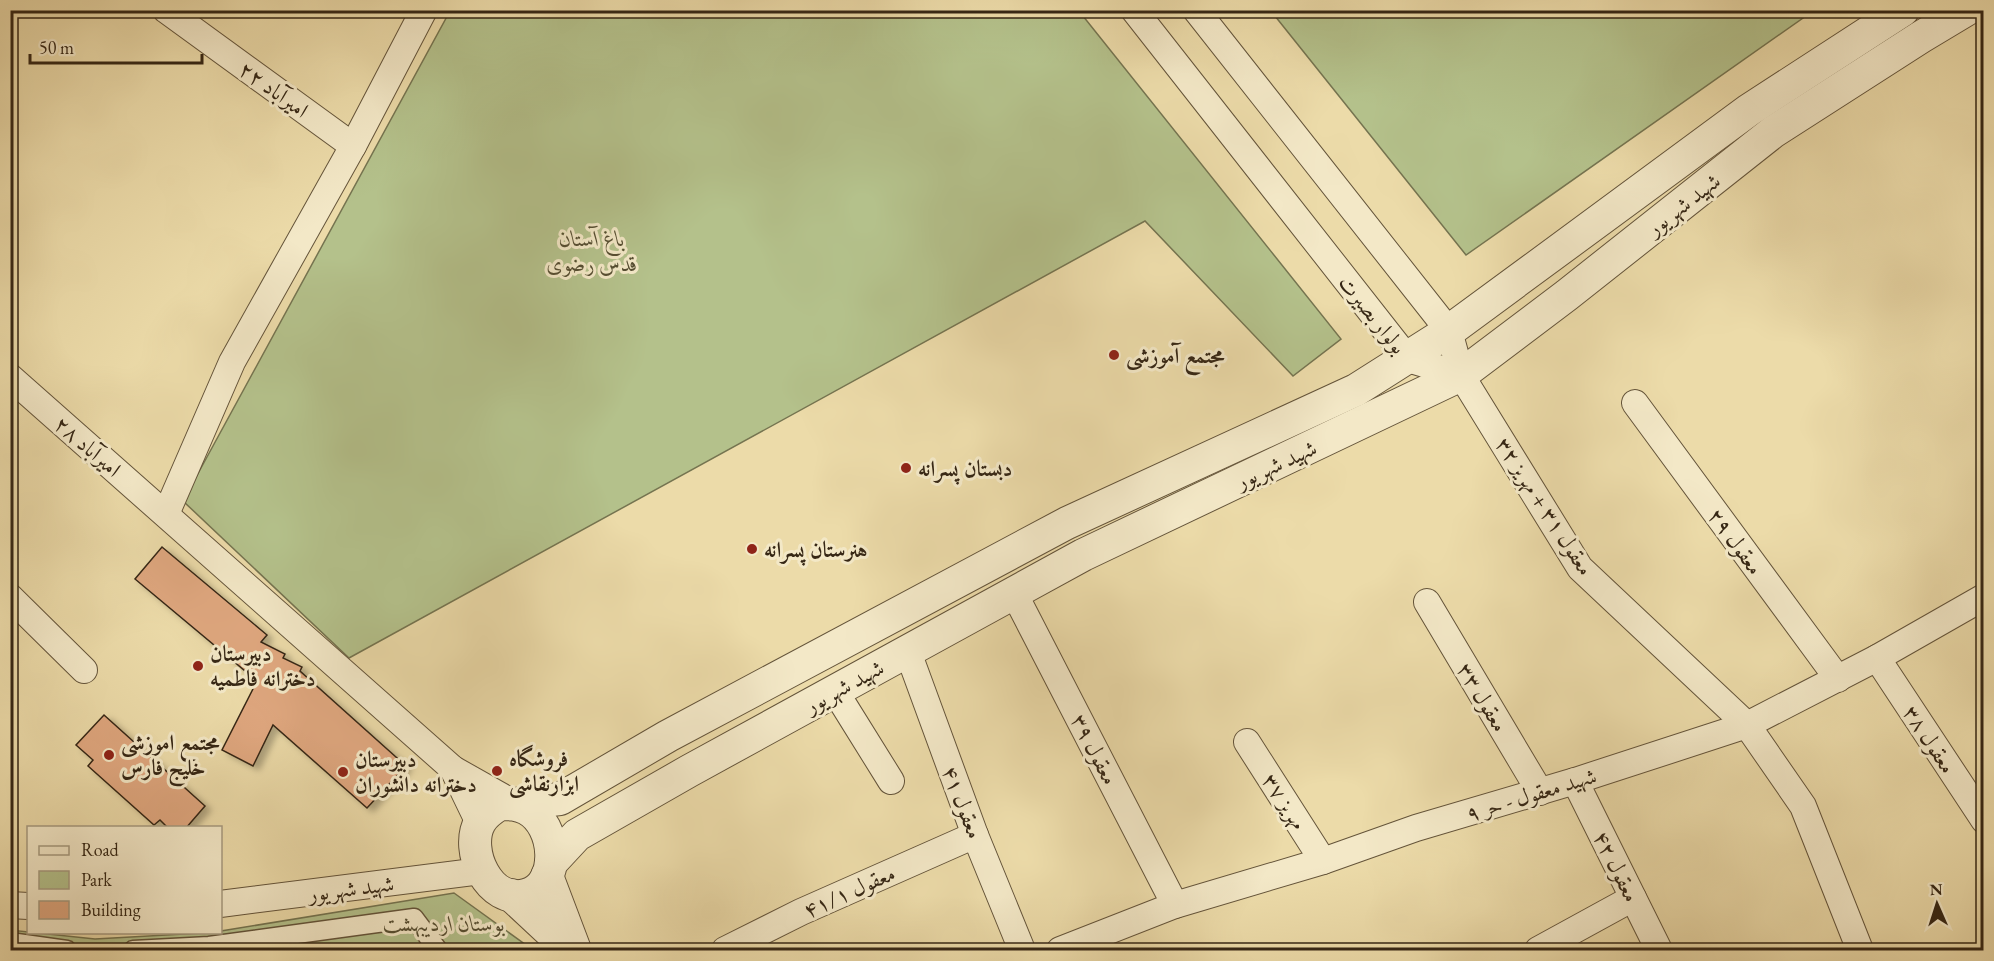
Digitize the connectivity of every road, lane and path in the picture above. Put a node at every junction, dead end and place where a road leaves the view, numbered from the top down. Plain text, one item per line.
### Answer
1 (166, 10) edge
2 (424, 10) edge
3 (1134, 10) edge
4 (1196, 10) edge
5 (1903, 10) edge
6 (1966, 10) edge
7 (353, 146) junction
8 (1449, 331) junction
9 (1408, 359) junction
10 (1461, 375) junction
11 (10, 377) edge
12 (1635, 403) dead end
13 (166, 514) junction
14 (1014, 593) junction
15 (10, 597) edge
16 (1983, 597) edge
17 (1427, 602) dead end
18 (908, 652) junction
19 (1877, 658) junction
20 (84, 670) dead end
21 (1838, 679) junction
22 (835, 691) junction
23 (1747, 725) junction
24 (1247, 742) dead end
25 (453, 769) junction
26 (891, 781) dead end
27 (1575, 781) junction
28 (1540, 792) junction
29 (515, 804) junction
30 (1983, 820) edge
31 (479, 823) junction
32 (975, 835) junction
33 (1323, 861) junction
34 (549, 870) junction
35 (481, 871) junction
36 (511, 895) junction
37 (1633, 897) junction
38 (222, 904) edge
39 (10, 905) edge
40 (1175, 905) junction
41 (27, 906) edge
42 (10, 942) edge
43 (278, 944) edge
44 (38, 948) edge
45 (68, 951) edge
46 (133, 951) edge
47 (438, 951) edge
48 (570, 951) edge
49 (575, 951) edge
50 (725, 951) edge
51 (1022, 951) edge
52 (1060, 951) edge
53 (1538, 951) edge
54 (1659, 951) edge
55 (1860, 951) edge

1 - 7 street, امیرآباد ۲۲
2 - 7 street
3 - 9 street, بولوار بصیرت
4 - 8 street
5 - 8 street, شهید شهریور
6 - 10 street, شهید شهریور
7 - 13 street
8 - 9 street, شهید شهریور
8 - 10 street
9 - 10 street, بولوار بصیرت
9 - 29 street, شهید شهریور
10 - 14 street, شهید شهریور
10 - 23 street, معقول ۳۱ + مهریز ۳۲
11 - 13 street, امیرآباد ۲۸
12 - 21 street, معقول ۲۹
13 - 25 street, امیرآباد ۲۸
14 - 18 street, شهید شهریور
14 - 40 street, معقول ۳۹
15 - 20 street
16 - 19 street, شهید معقول - حر ۹
17 - 28 street, معقول ۳۳
18 - 22 street, شهید شهریور
18 - 32 street, معقول ۴۱
19 - 21 street, شهید معقول - حر ۹
19 - 30 street, معقول ۳۸
21 - 23 street, شهید معقول - حر ۹
22 - 26 street
22 - 34 street, شهید شهریور
23 - 27 street, شهید معقول - حر ۹
23 - 55 street, معقول ۳۱ + مهریز ۳۲
24 - 33 street, مهریز ۳۷
25 - 29 street
25 - 31 street
27 - 28 street, شهید معقول - حر ۹
27 - 37 street, معقول ۴۲
28 - 33 street, شهید معقول - حر ۹
29 - 31 street
29 - 34 street
31 - 35 street
32 - 50 street, معقول ۴۱/۱
32 - 51 street, معقول ۴۱
33 - 40 street, شهید معقول - حر ۹
34 - 36 street
34 - 49 street
35 - 36 street
35 - 38 street, شهید شهریور
36 - 48 street
37 - 53 street
37 - 54 street, معقول ۴۲
39 - 41 street
40 - 52 street, شهید معقول - حر ۹
42 - 44 street
43 - 46 street
43 - 47 street
44 - 45 street

